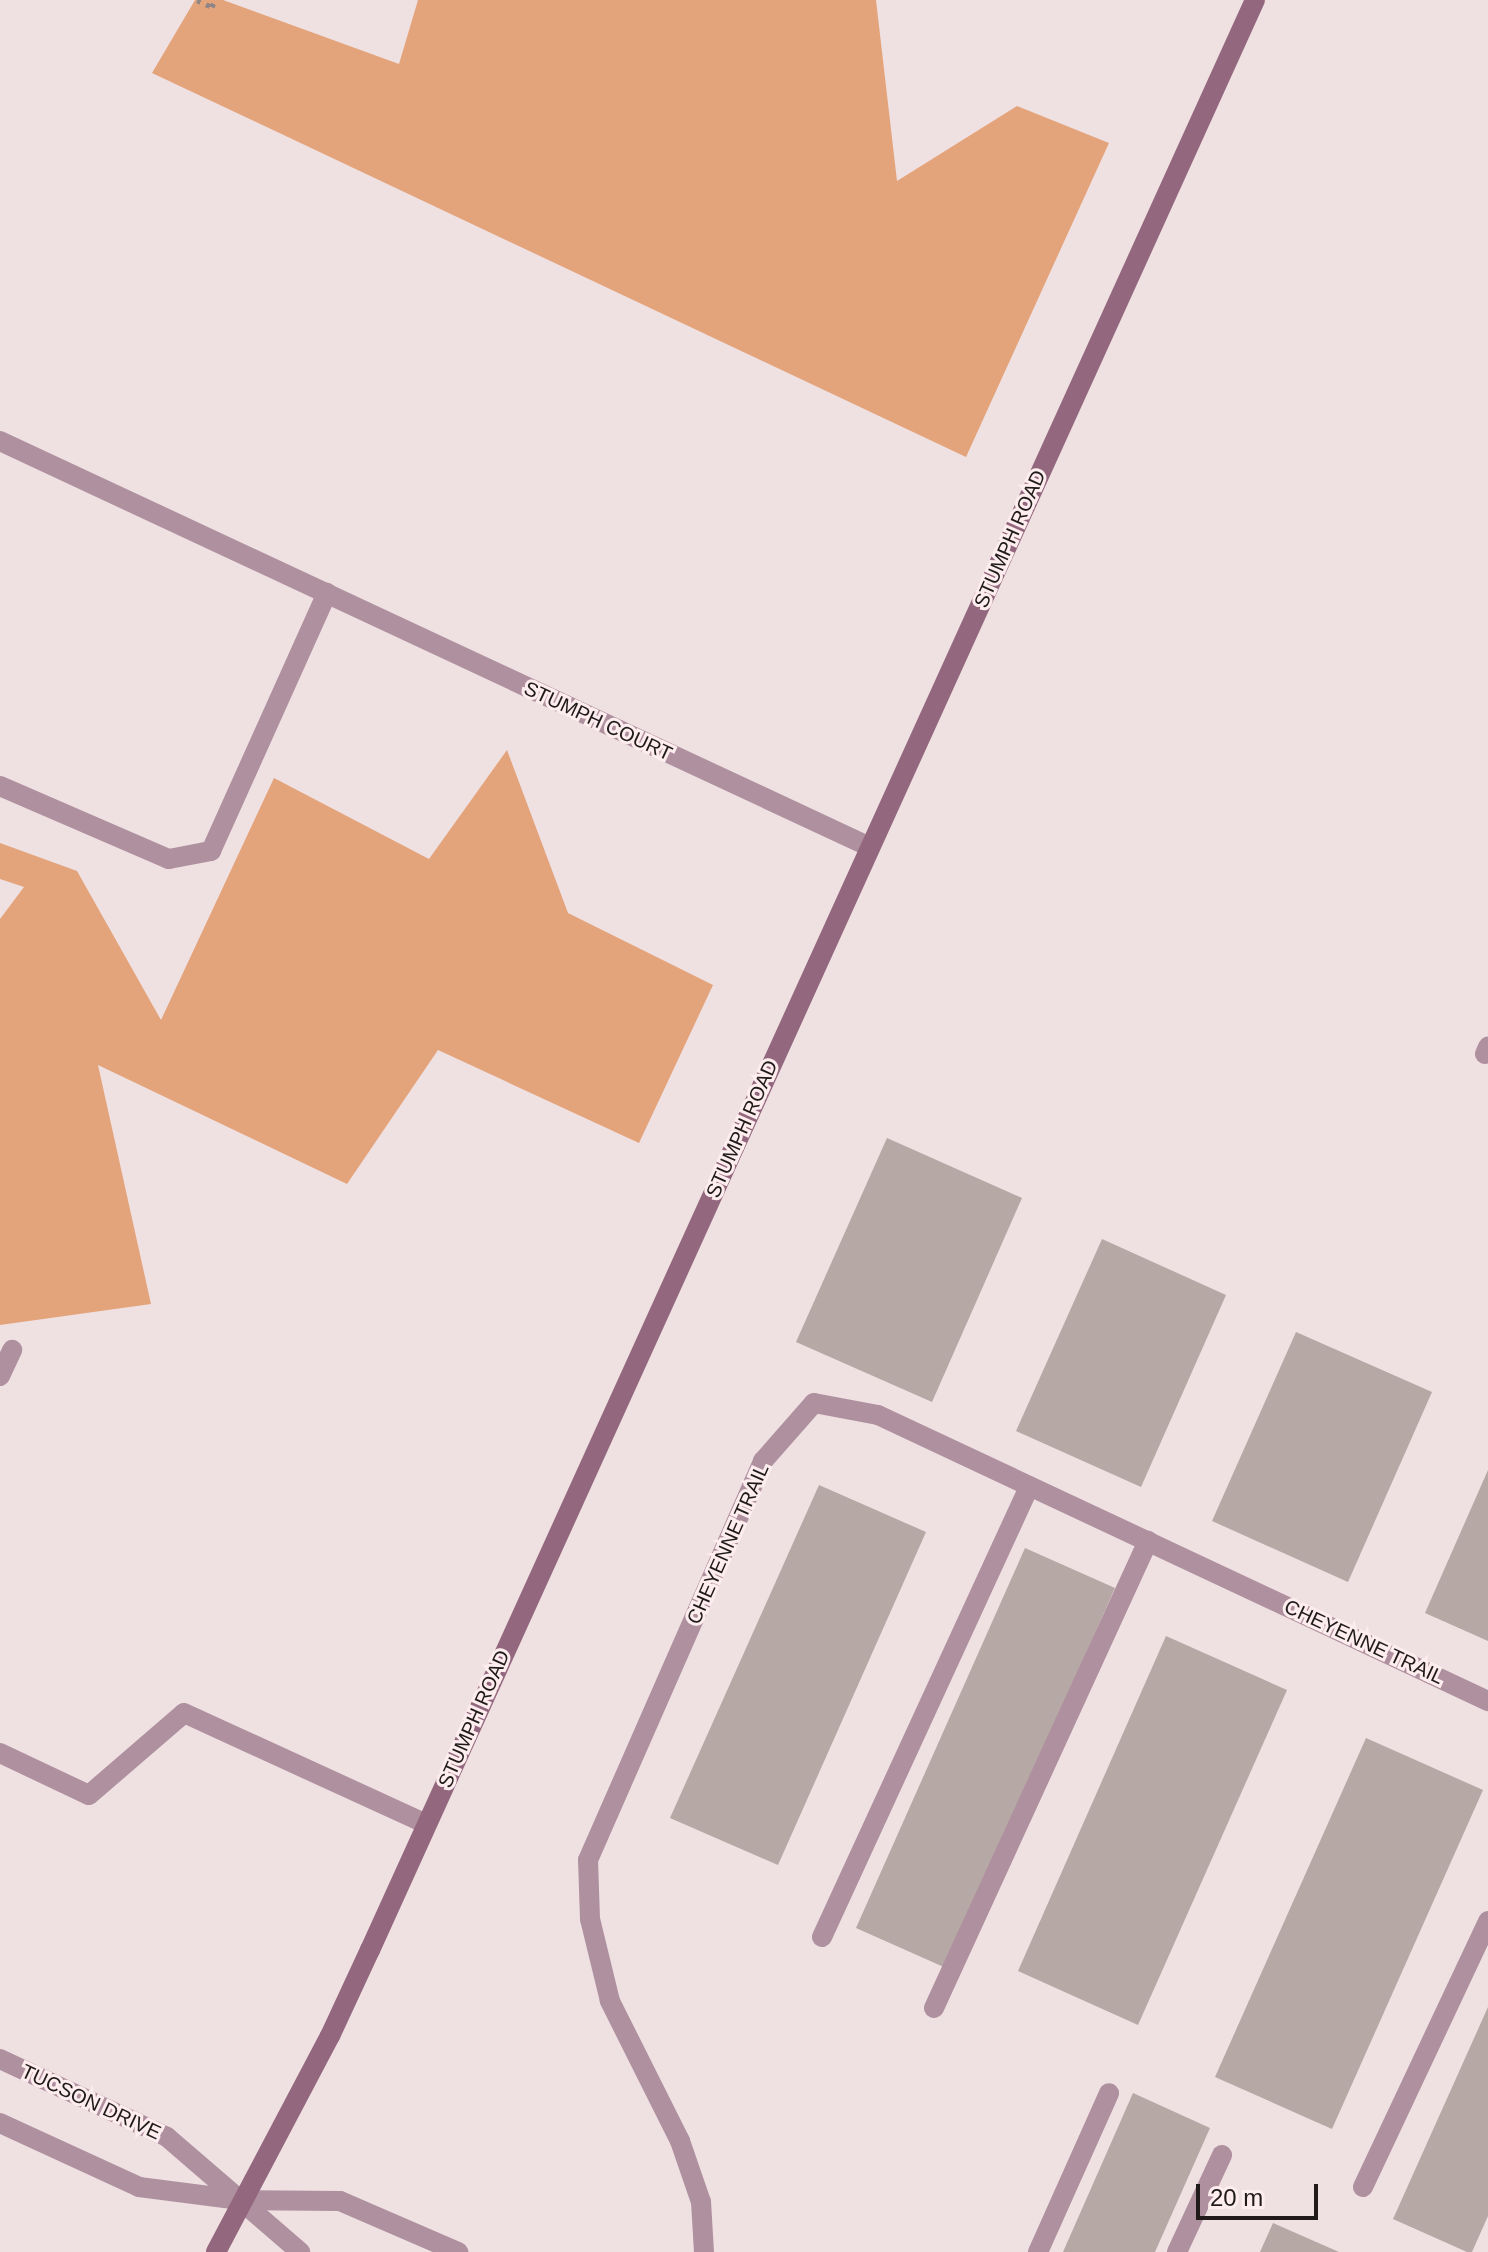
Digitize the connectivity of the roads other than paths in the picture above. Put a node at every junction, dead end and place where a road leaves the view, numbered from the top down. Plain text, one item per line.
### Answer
1 (1255, 0) edge
2 (0, 441) edge
3 (327, 593) junction
4 (0, 786) edge
5 (870, 847) junction
6 (12, 1350) dead end
7 (0, 1376) edge
8 (1029, 1486) junction
9 (1148, 1541) junction
10 (1488, 1701) edge
11 (0, 1753) edge
12 (426, 1824) junction
13 (1488, 1921) edge
14 (822, 1937) dead end
15 (934, 2008) dead end
16 (0, 2059) edge
17 (1109, 2093) dead end
18 (0, 2123) edge
19 (1222, 2155) dead end
20 (1363, 2187) dead end
21 (240, 2200) junction
22 (216, 2252) edge
23 (300, 2252) edge
24 (458, 2252) edge
25 (704, 2252) edge
26 (1038, 2252) edge
27 (1177, 2252) edge

1 - 5 main road, STUMPH ROAD
2 - 3 street, STUMPH COURT
3 - 4 street
3 - 5 street, STUMPH COURT
5 - 12 main road, STUMPH ROAD
6 - 7 street
8 - 9 street, CHEYENNE TRAIL
8 - 14 street
8 - 25 street, CHEYENNE TRAIL
9 - 10 street, CHEYENNE TRAIL
9 - 15 street
11 - 12 street
12 - 21 main road, STUMPH ROAD
13 - 20 street
16 - 21 street, TUCSON DRIVE
17 - 26 street
18 - 21 street
19 - 27 street
21 - 22 main road, STUMPH ROAD
21 - 23 street, TUCSON DRIVE
21 - 24 street

